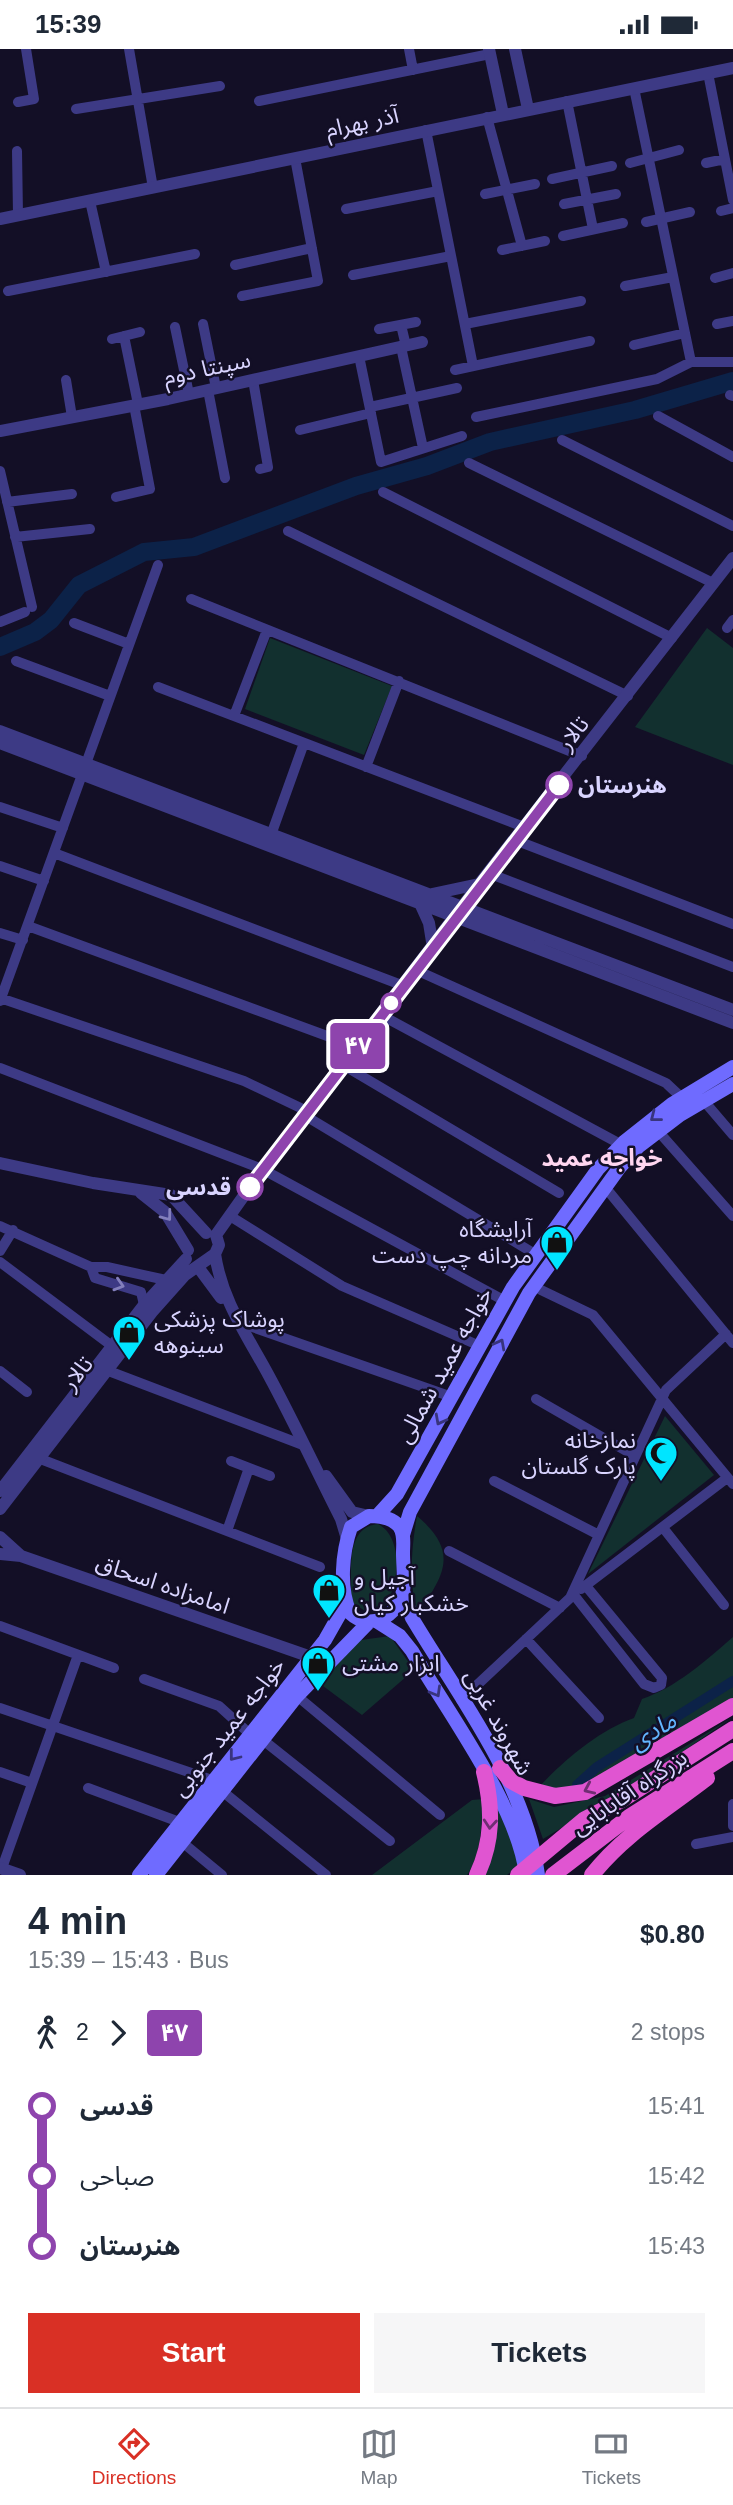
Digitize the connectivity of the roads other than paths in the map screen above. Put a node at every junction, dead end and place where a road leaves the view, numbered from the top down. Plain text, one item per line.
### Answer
1 (26, 49) edge
2 (130, 49) edge
3 (409, 49) edge
4 (516, 49) edge
5 (490, 52) edge
6 (733, 68) edge
7 (413, 70) junction
8 (708, 73) junction
9 (220, 86) dead end
10 (634, 88) junction
11 (524, 89) junction
12 (499, 95) junction
13 (138, 99) junction
14 (260, 101) dead end
15 (567, 101) junction
16 (18, 102) dead end
17 (76, 109) dead end
18 (528, 109) junction
19 (503, 114) junction
20 (487, 117) junction
21 (426, 130) junction
22 (733, 133) edge
23 (720, 134) junction
24 (17, 151) dead end
25 (679, 151) dead end
26 (295, 158) junction
27 (648, 158) junction
28 (725, 159) junction
29 (630, 163) dead end
30 (706, 163) dead end
31 (612, 166) dead end
32 (582, 173) junction
33 (552, 179) dead end
34 (535, 184) dead end
35 (153, 188) junction
36 (507, 190) junction
37 (438, 191) junction
38 (485, 194) dead end
39 (616, 194) dead end
40 (733, 198) edge
41 (587, 200) junction
42 (90, 201) junction
43 (564, 204) dead end
44 (346, 208) dead end
45 (733, 208) edge
46 (721, 211) dead end
47 (690, 212) dead end
48 (18, 215) junction
49 (0, 219) edge
50 (661, 219) junction
51 (646, 222) dead end
52 (623, 223) dead end
53 (593, 229) junction
54 (563, 236) dead end
55 (545, 241) dead end
56 (522, 246) junction
57 (312, 248) junction
58 (502, 250) dead end
59 (195, 254) dead end
60 (451, 256) junction
61 (236, 265) dead end
62 (106, 272) junction
63 (733, 273) edge
64 (353, 275) dead end
65 (673, 277) junction
66 (715, 278) dead end
67 (625, 286) dead end
68 (8, 291) dead end
69 (242, 296) dead end
70 (580, 301) dead end
71 (733, 321) edge
72 (416, 322) dead end
73 (203, 324) dead end
74 (465, 324) junction
75 (717, 324) dead end
76 (401, 325) junction
77 (176, 327) dead end
78 (379, 329) dead end
79 (140, 332) dead end
80 (684, 333) junction
81 (124, 336) junction
82 (112, 339) dead end
83 (590, 341) dead end
84 (422, 342) dead end
85 (634, 345) dead end
86 (404, 346) junction
87 (359, 356) junction
88 (691, 362) junction
89 (733, 362) edge
90 (473, 366) junction
91 (455, 370) dead end
92 (66, 380) dead end
93 (253, 380) junction
94 (457, 388) dead end
95 (212, 389) junction
96 (189, 394) junction
97 (412, 398) junction
98 (136, 405) junction
99 (370, 410) junction
100 (658, 416) dead end
101 (72, 417) junction
102 (476, 417) dead end
103 (300, 430) dead end
104 (0, 432) edge
105 (462, 436) dead end
106 (562, 440) dead end
107 (423, 448) junction
108 (733, 457) edge
109 (469, 463) dead end
110 (260, 468) dead end
111 (0, 471) edge
112 (225, 478) dead end
113 (383, 492) dead end
114 (72, 494) dead end
115 (116, 497) dead end
116 (7, 502) junction
117 (733, 526) edge
118 (90, 529) dead end
119 (288, 531) dead end
120 (15, 537) junction
121 (733, 558) edge
122 (158, 565) dead end
123 (713, 583) junction
124 (191, 599) dead end
125 (0, 622) edge
126 (74, 623) dead end
127 (267, 630) junction
128 (671, 638) junction
129 (129, 644) junction
130 (16, 661) dead end
131 (399, 681) junction
132 (158, 687) dead end
133 (110, 696) junction
134 (628, 696) junction
135 (234, 716) junction
136 (0, 731) edge
137 (0, 743) edge
138 (304, 743) junction
139 (582, 756) junction
140 (366, 767) junction
141 (84, 769) junction
142 (0, 807) edge
143 (524, 827) junction
144 (63, 828) junction
145 (271, 835) junction
146 (515, 839) junction
147 (54, 853) junction
148 (0, 866) edge
149 (488, 873) junction
150 (44, 881) junction
151 (479, 884) junction
152 (424, 898) junction
153 (460, 911) junction
154 (733, 924) edge
155 (28, 926) junction
156 (0, 933) edge
157 (23, 940) junction
158 (433, 948) junction
159 (733, 967) edge
160 (416, 970) junction
161 (404, 986) junction
162 (0, 999) edge
163 (692, 1000) junction
164 (733, 1010) edge
165 (382, 1015) junction
166 (733, 1023) edge
167 (357, 1047) junction
168 (343, 1065) junction
169 (0, 1067) edge
170 (731, 1072) edge
171 (682, 1098) junction
172 (704, 1101) junction
173 (305, 1113) junction
174 (658, 1131) junction
175 (733, 1135) edge
176 (622, 1145) junction
177 (0, 1163) edge
178 (262, 1169) junction
179 (598, 1169) junction
180 (607, 1183) junction
181 (138, 1191) junction
182 (559, 1193) dead end
183 (230, 1216) junction
184 (733, 1216) edge
185 (0, 1226) edge
186 (13, 1230) junction
187 (211, 1234) junction
188 (0, 1251) edge
189 (215, 1254) junction
190 (535, 1254) junction
191 (192, 1261) junction
192 (0, 1262) edge
193 (91, 1268) junction
194 (166, 1280) junction
195 (541, 1290) dead end
196 (505, 1301) junction
197 (144, 1305) junction
198 (230, 1308) junction
199 (238, 1322) junction
200 (726, 1334) junction
201 (733, 1343) edge
202 (112, 1346) junction
203 (480, 1346) junction
204 (106, 1370) junction
205 (0, 1371) edge
206 (27, 1392) dead end
207 (452, 1397) junction
208 (663, 1397) junction
209 (536, 1399) dead end
210 (303, 1445) junction
211 (635, 1456) junction
212 (38, 1458) junction
213 (231, 1461) dead end
214 (249, 1468) junction
215 (270, 1476) dead end
216 (494, 1481) dead end
217 (730, 1481) edge
218 (0, 1491) edge
219 (397, 1494) junction
220 (414, 1506) junction
221 (0, 1509) edge
222 (373, 1516) junction
223 (664, 1529) junction
224 (227, 1531) junction
225 (403, 1535) junction
226 (599, 1535) junction
227 (0, 1537) edge
228 (347, 1539) junction
229 (449, 1551) dead end
230 (0, 1554) edge
231 (21, 1556) junction
232 (320, 1567) dead end
233 (586, 1586) junction
234 (403, 1591) junction
235 (572, 1597) junction
236 (346, 1602) junction
237 (724, 1605) dead end
238 (560, 1608) junction
239 (412, 1618) junction
240 (373, 1622) junction
241 (0, 1626) edge
242 (392, 1631) junction
243 (330, 1633) junction
244 (526, 1639) junction
245 (342, 1647) junction
246 (78, 1655) junction
247 (311, 1657) junction
248 (114, 1668) dead end
249 (144, 1679) dead end
250 (297, 1696) junction
251 (461, 1700) junction
252 (733, 1706) edge
253 (0, 1708) edge
254 (598, 1718) dead end
255 (52, 1726) junction
256 (733, 1729) edge
257 (257, 1737) junction
258 (733, 1751) edge
259 (733, 1758) edge
260 (492, 1770) junction
261 (0, 1772) edge
262 (32, 1783) junction
263 (219, 1786) junction
264 (88, 1788) dead end
265 (733, 1804) edge
266 (440, 1815) dead end
267 (182, 1823) junction
268 (733, 1826) edge
269 (733, 1837) edge
270 (390, 1841) dead end
271 (182, 1842) junction
272 (525, 1843) junction
273 (696, 1844) dead end
274 (1, 1868) edge
275 (20, 1875) edge
276 (139, 1875) edge
277 (156, 1875) edge
278 (222, 1875) edge
279 (326, 1875) edge
280 (477, 1875) edge
281 (519, 1875) edge
282 (526, 1875) edge
283 (538, 1875) edge
284 (553, 1875) edge
285 (592, 1875) edge

1 - 16 street
2 - 13 street
3 - 7 street
4 - 11 street
5 - 7 street
5 - 12 street
6 - 8 street, آذر بهرام
7 - 14 street
8 - 10 street, آذر بهرام
8 - 23 street
9 - 13 street
10 - 15 street, آذر بهرام
10 - 27 street
11 - 12 street
11 - 18 street
12 - 19 street
13 - 17 street
13 - 35 street
15 - 18 street, آذر بهرام
15 - 32 street
18 - 19 street, آذر بهرام
19 - 20 street, آذر بهرام
20 - 21 street, آذر بهرام
20 - 36 street
21 - 26 street, آذر بهرام
21 - 37 street
22 - 23 street
23 - 28 street
24 - 48 street
25 - 27 street
26 - 35 street, آذر بهرام
26 - 57 street
27 - 29 street
27 - 50 street
28 - 30 street
28 - 40 street
31 - 32 street
32 - 33 street
32 - 41 street
34 - 36 street
35 - 42 street, آذر بهرام
36 - 38 street
36 - 56 street
37 - 44 street
37 - 60 street
39 - 41 street
41 - 43 street
41 - 53 street
42 - 48 street, آذر بهرام
42 - 62 street
45 - 46 street
47 - 50 street
48 - 49 street, آذر بهرام
50 - 51 street
50 - 65 street
52 - 53 street
53 - 54 street
55 - 56 street
56 - 58 street
57 - 61 street
57 - 69 street
59 - 62 street
60 - 64 street
60 - 74 street
62 - 68 street
63 - 66 street
65 - 67 street
65 - 80 street
70 - 74 street
71 - 75 street
72 - 76 street
73 - 95 street
74 - 90 street
76 - 78 street
76 - 86 street
77 - 96 street
79 - 81 street
80 - 85 street
80 - 88 street
81 - 82 street
81 - 98 street
83 - 90 street
84 - 86 street, سپنتا دوم
86 - 87 street, سپنتا دوم
86 - 97 street
87 - 93 street, سپنتا دوم
87 - 99 street
88 - 89 street
88 - 102 street
90 - 91 street
92 - 101 street
93 - 95 street, سپنتا دوم
93 - 110 street
94 - 97 street
95 - 96 street, سپنتا دوم
95 - 112 street
96 - 98 street, سپنتا دوم
97 - 99 street
97 - 107 street
98 - 101 street, سپنتا دوم
98 - 115 street
99 - 103 street
99 - 107 street
100 - 108 street
101 - 104 street, سپنتا دوم
105 - 107 street
106 - 117 street
109 - 123 street
111 - 116 street
113 - 128 street
114 - 116 street
116 - 120 street
118 - 120 street
119 - 134 street
120 - 125 street
121 - 123 street, تالار
122 - 129 street
123 - 128 street, تالار
124 - 127 street
126 - 129 street
127 - 131 street
127 - 135 street
128 - 134 street, تالار
129 - 133 street
130 - 133 street
131 - 139 street
131 - 140 street
132 - 135 street
133 - 141 street
134 - 139 street, تالار
135 - 138 street
136 - 141 street
137 - 141 street
138 - 140 street
138 - 145 street
139 - 143 street, تالار
140 - 143 street
141 - 144 street
141 - 145 street
141 - 152 street
142 - 144 street
143 - 146 street, تالار
144 - 147 street
145 - 152 street
146 - 149 street, تالار
146 - 154 street
147 - 150 street
147 - 161 street
148 - 150 street
149 - 151 street, تالار
149 - 159 street
150 - 155 street
151 - 152 street
151 - 153 street, تالار
152 - 153 street
152 - 158 street
153 - 158 street, تالار
153 - 163 street
155 - 157 street
155 - 167 street
156 - 157 street
157 - 162 street
158 - 160 street, تالار
160 - 161 street, تالار
160 - 171 street
161 - 165 street, تالار
162 - 173 street
163 - 164 street
163 - 166 street
165 - 167 street, تالار
165 - 176 street
167 - 168 street, تالار
168 - 173 street, تالار
168 - 182 street
169 - 178 street
170 - 171 main road, خواجه عمید شمالی
170 - 172 main road, خواجه عمید شمالی
171 -> 176 main road, خواجه عمید شمالی
172 - 174 main road, خواجه عمید شمالی
172 - 175 street
173 - 178 street, تالار
173 - 190 street
174 - 180 main road, خواجه عمید شمالی
174 - 184 street
176 - 179 main road, خواجه عمید شمالی
177 - 181 street
178 - 183 street, تالار
178 - 196 street
179 - 180 main road
179 - 190 main road, خواجه عمید شمالی
180 - 200 street
220 -> 180 main road, خواجه عمید شمالی
181 - 187 street
181 -> 191 street
183 - 187 street, تالار
183 - 203 street
185 - 186 street
186 - 188 street
186 - 193 street
187 - 189 street
187 - 191 street, تالار
189 - 191 street
189 - 198 street
190 - 196 main road, خواجه عمید شمالی
191 - 194 street, تالار
191 - 198 street
191 - 204 street, تالار
192 - 202 street
193 - 194 street
193 -> 197 street
194 - 197 street, تالار
195 - 208 street
196 - 203 main road, خواجه عمید شمالی
197 - 202 street, تالار
198 - 199 street
199 - 207 street
199 - 210 street
200 - 201 street
200 - 208 street
202 - 218 street, تالار
203 - 207 main road, خواجه عمید شمالی
204 - 210 street
204 - 212 street, تالار
205 - 206 street
207 -> 219 main road, خواجه عمید شمالی
208 - 211 street
208 - 217 street
209 - 211 street
210 - 222 street
210 - 228 street
211 - 226 street
212 - 221 street, تالار
212 - 224 street
213 - 214 street
214 - 215 street
214 - 224 street
216 - 226 street
217 - 223 street
219 - 220 main road
219 - 222 main road, خواجه عمید شمالی
220 - 225 main road, خواجه عمید شمالی
222 - 225 main road
222 - 228 main road
223 - 233 street
223 - 237 street
224 - 232 street
225 - 234 main road
226 - 235 street
227 - 231 street
228 - 236 main road
229 - 238 street
230 - 231 street, امامزاده اسحاق
231 - 247 street, امامزاده اسحاق
233 - 235 street
233 - 235 street
234 - 239 main road, شهروند غربی
234 - 240 main road
235 - 238 street
236 - 240 main road
236 - 243 main road, خواجه عمید جنوبی
238 - 244 street
239 - 242 main road
239 - 251 main road, شهروند غربی
240 - 242 main road, شهروند غربی
240 - 245 main road, خواجه عمید جنوبی
241 - 246 street
242 -> 260 main road, شهروند غربی
243 - 245 main road
243 - 247 main road, خواجه عمید جنوبی
244 - 251 street
244 - 254 street
245 - 250 main road, خواجه عمید جنوبی
246 - 248 street
246 - 255 street
247 - 257 main road, خواجه عمید جنوبی
249 - 257 street
250 - 257 main road, خواجه عمید جنوبی
250 - 266 street
251 - 260 main road, شهروند غربی
252 -> 260 highway
253 - 255 street
255 - 262 street
255 - 263 street
256 - 281 highway, بزرگراه آقابابایی
257 - 263 main road, خواجه عمید جنوبی
257 - 270 street
258 - 284 highway, بزرگراه آقابابایی
259 - 285 highway
260 - 272 main road, شهروند غربی
260 -> 280 highway
261 - 262 street
262 - 274 street
263 - 267 main road, خواجه عمید جنوبی
263 - 271 main road, خواجه عمید جنوبی
263 - 279 street
264 - 267 street
265 - 268 street
267 - 276 main road, خواجه عمید جنوبی
269 - 273 street
271 - 277 main road, خواجه عمید جنوبی
271 - 278 street
272 - 282 main road
272 - 283 main road
274 - 275 street

